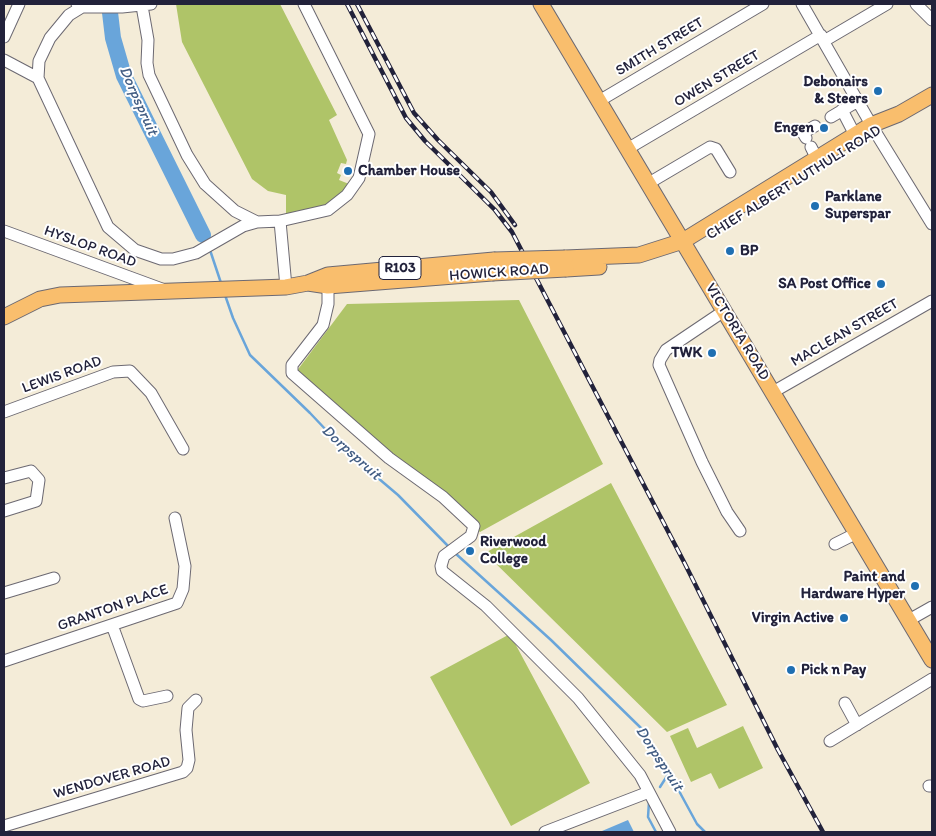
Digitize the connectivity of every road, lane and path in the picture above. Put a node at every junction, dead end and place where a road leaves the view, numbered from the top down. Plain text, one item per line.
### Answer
1 (19, 4) edge
2 (304, 4) edge
3 (541, 4) edge
4 (763, 4) edge
5 (802, 4) edge
6 (887, 4) edge
7 (916, 4) edge
8 (146, 5) edge
9 (83, 6) edge
10 (932, 20) edge
11 (4, 37) edge
12 (822, 38) junction
13 (4, 60) edge
14 (38, 78) junction
15 (932, 97) edge
16 (599, 101) junction
17 (858, 101) junction
18 (842, 110) junction
19 (831, 117) dead end
20 (815, 126) dead end
21 (874, 129) junction
22 (856, 135) junction
23 (628, 148) junction
24 (811, 148) junction
25 (730, 172) dead end
26 (649, 183) junction
27 (280, 221) junction
28 (257, 222) junction
29 (932, 224) edge
30 (4, 231) edge
31 (685, 246) junction
32 (328, 281) junction
33 (286, 287) junction
34 (166, 291) junction
35 (932, 301) edge
36 (724, 311) junction
37 (4, 317) edge
38 (773, 392) junction
39 (4, 412) edge
40 (183, 449) dead end
41 (4, 478) edge
42 (4, 511) edge
43 (175, 518) dead end
44 (740, 530) dead end
45 (857, 533) junction
46 (835, 544) dead end
47 (54, 578) dead end
48 (4, 593) edge
49 (932, 607) edge
50 (909, 620) junction
51 (112, 625) junction
52 (932, 660) edge
53 (4, 661) edge
54 (932, 679) edge
55 (167, 696) dead end
56 (196, 700) dead end
57 (845, 703) dead end
58 (857, 724) junction
59 (830, 742) dead end
60 (649, 792) junction
61 (4, 826) edge
62 (550, 831) edge
63 (670, 832) edge

1 - 11 street
2 - 27 street
3 - 16 main road, VICTORIA ROAD
4 - 16 street, SMITH STREET
5 - 12 street
6 - 12 street, OWEN STREET
7 - 10 street
8 - 9 street
8 - 28 street
9 - 14 street
12 - 17 street
12 - 23 street, OWEN STREET
13 - 14 street
14 - 28 street
15 - 21 main road, CHIEF ALBERT LUTHULI ROAD / R103
16 - 23 main road, VICTORIA ROAD
17 - 18 street
17 - 21 street
18 - 19 street
18 - 22 street
20 - 24 street
21 - 22 main road, CHIEF ALBERT LUTHULI ROAD / R103
21 - 29 street
21 - 31 main road, CHIEF ALBERT LUTHULI ROAD / R103
22 - 24 main road, CHIEF ALBERT LUTHULI ROAD / R103
23 - 26 main road, VICTORIA ROAD
24 - 31 main road, CHIEF ALBERT LUTHULI ROAD / R103
25 - 26 street
26 - 31 main road, VICTORIA ROAD
27 - 28 street
27 - 33 street
30 - 34 street, HYSLOP ROAD
31 - 32 main road, HOWICK ROAD / R103, bridge
31 - 36 main road, VICTORIA ROAD
32 - 33 main road, HOWICK ROAD / R103
32 - 60 street
33 - 34 main road, HOWICK ROAD / R103
34 - 37 main road, HOWICK ROAD / R103
35 - 38 street, MACLEAN STREET
36 - 38 main road, VICTORIA ROAD
36 - 44 street
38 - 45 main road, VICTORIA ROAD
39 - 40 street, LEWIS ROAD
41 - 42 street
43 - 51 street, GRANTON PLACE
45 - 46 street
45 - 50 main road, VICTORIA ROAD
47 - 48 street
49 - 50 street
50 - 52 main road, VICTORIA ROAD
51 - 53 street, GRANTON PLACE
51 - 55 street
54 - 58 street
56 - 61 street, WENDOVER ROAD
57 - 58 street
58 - 59 street
60 - 62 street
60 - 63 street

